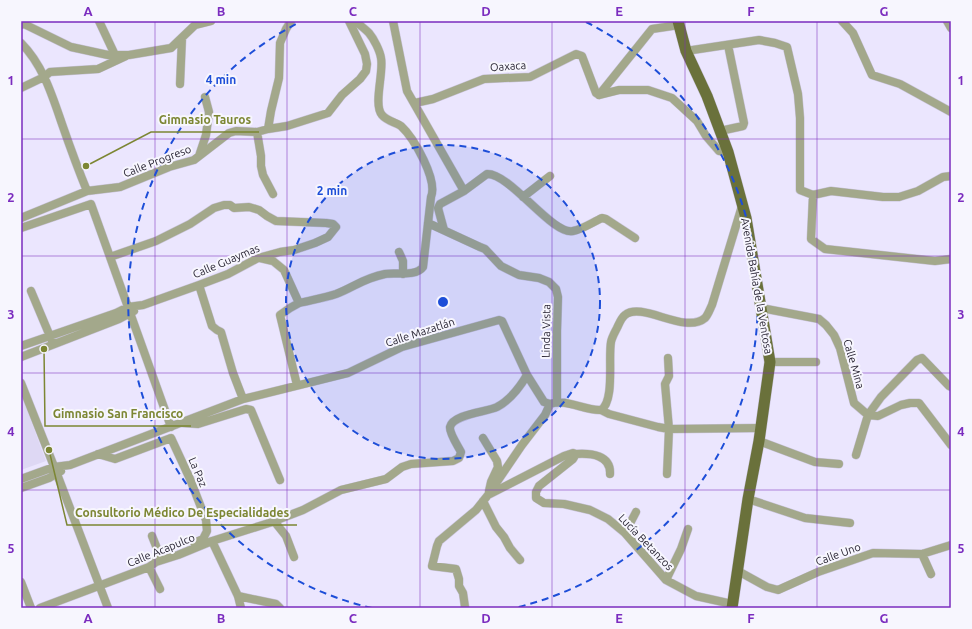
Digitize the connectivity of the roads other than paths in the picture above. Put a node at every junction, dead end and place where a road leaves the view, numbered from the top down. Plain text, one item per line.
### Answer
1 (99, 21) edge
2 (211, 21) edge
3 (291, 21) edge
4 (349, 21) edge
5 (355, 21) edge
6 (393, 21) edge
7 (842, 21) edge
8 (948, 21) edge
9 (679, 23) edge
10 (21, 25) edge
11 (951, 28) edge
12 (182, 38) junction
13 (21, 43) edge
14 (728, 45) junction
15 (686, 51) junction
16 (114, 55) junction
17 (129, 55) junction
18 (44, 77) junction
19 (180, 84) dead end
20 (21, 88) edge
21 (599, 95) junction
22 (205, 97) dead end
23 (415, 103) junction
24 (951, 112) edge
25 (268, 129) junction
26 (720, 131) junction
27 (256, 132) junction
28 (728, 152) junction
29 (199, 157) junction
30 (550, 176) dead end
31 (951, 176) edge
32 (87, 191) junction
33 (464, 191) junction
34 (273, 194) dead end
35 (813, 195) junction
36 (523, 197) junction
37 (742, 206) junction
38 (21, 218) edge
39 (428, 223) junction
40 (21, 228) edge
41 (444, 230) junction
42 (635, 238) dead end
43 (399, 252) dead end
44 (110, 257) junction
45 (258, 258) junction
46 (951, 259) edge
47 (403, 274) junction
48 (199, 285) junction
49 (31, 291) dead end
50 (299, 303) junction
51 (761, 308) junction
52 (129, 310) junction
53 (50, 336) junction
54 (54, 344) junction
55 (21, 346) edge
56 (21, 357) edge
57 (668, 358) dead end
58 (770, 362) junction
59 (816, 362) dead end
60 (527, 375) junction
61 (21, 383) edge
62 (297, 385) junction
63 (951, 387) edge
64 (243, 399) junction
65 (554, 403) junction
66 (601, 410) junction
67 (868, 415) junction
68 (181, 423) junction
69 (171, 427) junction
70 (669, 428) junction
71 (760, 428) junction
72 (483, 438) dead end
73 (759, 441) junction
74 (951, 445) edge
75 (98, 454) junction
76 (576, 454) junction
77 (856, 455) dead end
78 (839, 464) dead end
79 (56, 470) junction
80 (610, 474) dead end
81 (666, 474) dead end
82 (21, 479) edge
83 (280, 480) dead end
84 (21, 488) edge
85 (486, 498) junction
86 (748, 498) junction
87 (636, 512) dead end
88 (274, 521) junction
89 (850, 523) dead end
90 (688, 529) dead end
91 (625, 533) junction
92 (152, 536) dead end
93 (212, 541) junction
94 (951, 545) edge
95 (922, 554) junction
96 (294, 557) dead end
97 (520, 560) dead end
98 (153, 564) junction
99 (738, 572) junction
100 (931, 574) dead end
101 (666, 580) junction
102 (21, 582) edge
103 (100, 585) junction
104 (160, 589) dead end
105 (238, 596) junction
106 (732, 606) edge
107 (464, 607) dead end
108 (31, 608) edge
109 (40, 608) edge
110 (108, 608) edge
111 (241, 608) edge
112 (280, 608) edge

1 - 16 street
2 - 12 street
3 - 25 street
4 - 25 street, Calle Progreso
5 - 39 street
6 - 23 street
7 - 24 street
8 - 11 street
9 - 15 main road, Avenida Bahía de la Ventosa
9 - 21 street
10 - 16 street
12 - 17 street
12 - 19 street
13 - 18 street
14 - 15 street
14 - 26 street
14 - 35 street
15 - 26 main road, Avenida Bahía de la Ventosa
16 - 17 street
17 - 18 street
18 - 20 street
18 - 32 street
21 - 23 street, Oaxaca
21 - 28 street
22 - 29 street
23 - 33 street
25 - 27 street, Calle Progreso
26 - 28 main road, Avenida Bahía de la Ventosa
27 - 29 street, Calle Progreso
27 - 34 street
28 - 37 main road, Avenida Bahía de la Ventosa
29 - 32 street, Calle Progreso
30 - 36 street
31 - 35 street
32 - 38 street, Calle Progreso
33 - 36 street
33 - 41 street
35 - 46 street
36 - 42 street
37 - 51 main road, Avenida Bahía de la Ventosa
37 - 66 street
39 - 41 street, Linda Vista
39 - 47 street
40 - 44 street
41 - 65 street, Linda Vista
43 - 47 street
44 - 45 street, Calle Guaymas
44 - 52 street
45 - 48 street, Calle Guaymas
45 - 50 street
47 - 50 street
48 - 52 street, Calle Guaymas
48 - 64 street
49 - 53 street
50 - 62 street
51 - 58 main road, Avenida Bahía de la Ventosa
51 - 67 street, Calle Mina
52 - 53 street, Calle Guaymas
52 - 54 street, Calle Guaymas
52 - 69 street
53 - 54 street
53 - 55 street, Calle Guaymas
54 - 56 street, Calle Guaymas
57 - 70 street
58 - 59 street
58 - 71 main road, Avenida Bahía de la Ventosa
60 - 62 street, Calle Mazatlán
60 - 65 street, Calle Mazatlán
60 - 88 street, Calle Acapulco
61 - 79 street
62 - 64 street, Calle Mazatlán
63 - 67 street
64 - 68 street, Calle Mazatlán
65 - 66 street
65 - 85 street
66 - 70 street
67 - 74 street
67 - 77 street
68 - 69 street, Calle Mazatlán
68 - 83 street, Calle Mazatlán
69 - 75 street, Calle Mazatlán
70 - 71 street
70 - 81 street
71 - 73 main road, Avenida Bahía de la Ventosa
72 - 85 street
73 - 78 street
73 - 86 main road, Avenida Bahía de la Ventosa
75 - 79 street, Calle Mazatlán
75 - 98 street, La Paz
76 - 80 street
76 - 85 street
76 - 91 street, Lucía Betanzos
79 - 82 street, Calle Mazatlán
79 - 84 street, Calle Mazatlán
79 - 103 street
85 - 97 street
85 - 107 street
86 - 89 street
86 - 99 main road, Avenida Bahía de la Ventosa
87 - 91 street
88 - 93 street, Calle Acapulco
88 - 96 street
90 - 101 street
91 - 101 street, Lucía Betanzos
92 - 98 street
93 - 98 street, Calle Acapulco
93 - 105 street
94 - 95 street, Calle Uno
95 - 99 street, Calle Uno
95 - 100 street
98 - 103 street, Calle Acapulco
98 - 104 street
99 - 106 main road, Avenida Bahía de la Ventosa
101 - 106 street, Lucía Betanzos
102 - 108 street
103 - 109 street, Calle Acapulco
103 - 110 street
105 - 111 street
105 - 112 street

